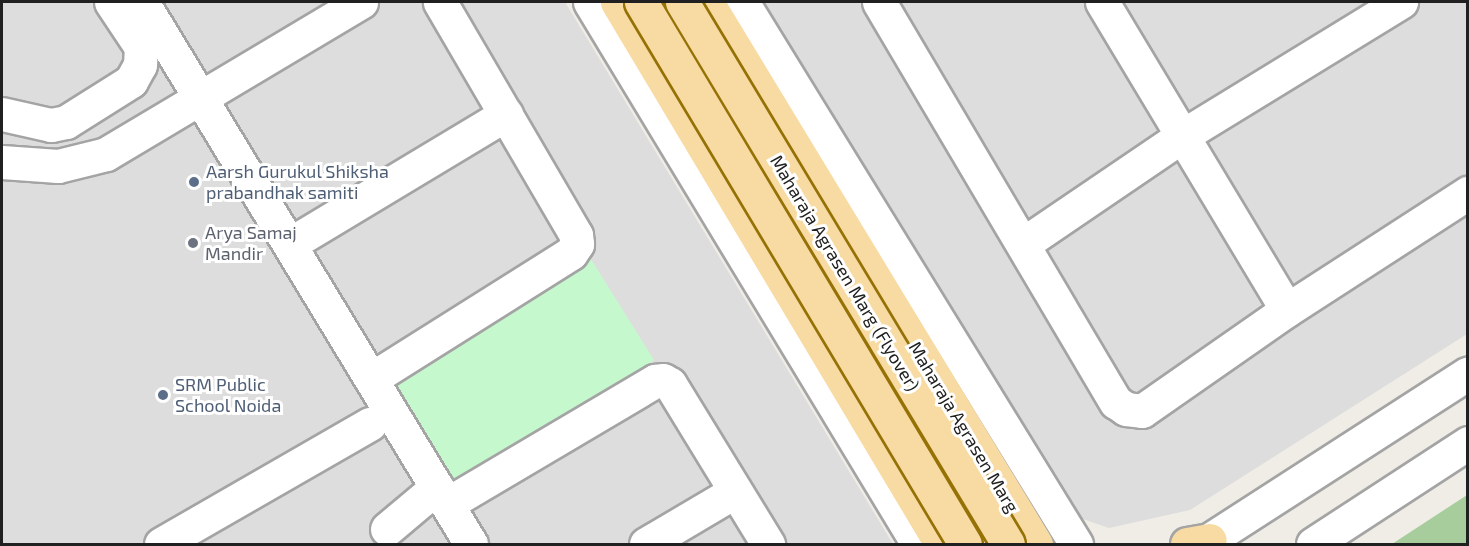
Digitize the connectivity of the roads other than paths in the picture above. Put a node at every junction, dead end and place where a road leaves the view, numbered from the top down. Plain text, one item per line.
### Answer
1 (111, 2) edge
2 (142, 2) edge
3 (440, 2) edge
4 (590, 2) edge
5 (617, 2) edge
6 (641, 2) edge
7 (682, 2) edge
8 (707, 2) edge
9 (742, 2) edge
10 (879, 2) edge
11 (1401, 2) edge
12 (1111, 5) edge
13 (342, 6) edge
14 (201, 97) junction
15 (2, 114) edge
16 (506, 114) junction
17 (1182, 136) junction
18 (788, 137) junction
19 (2, 162) edge
20 (724, 181) junction
21 (1467, 193) edge
22 (290, 244) junction
23 (1023, 244) junction
24 (1287, 310) junction
25 (1467, 373) edge
26 (372, 379) junction
27 (370, 424) dead end
28 (1467, 443) edge
29 (735, 492) junction
30 (442, 495) junction
31 (1013, 509) junction
32 (387, 529) dead end
33 (1200, 543) edge
34 (161, 544) edge
35 (471, 544) edge
36 (646, 544) edge
37 (768, 544) edge
38 (918, 544) edge
39 (940, 544) edge
40 (964, 544) edge
41 (1008, 544) edge
42 (1036, 544) edge
43 (1051, 544) edge
44 (1076, 544) edge
45 (1313, 544) edge

1 - 15 street
2 - 14 street
3 - 16 street
4 - 38 street
5 - 20 main road
6 - 40 main road, Maharaja Agrasen Marg (Flyover), bridge
7 - 41 main road, Maharaja Agrasen Marg (Flyover), bridge
8 - 18 main road, Maharaja Agrasen Marg
9 - 44 street
10 - 23 street
11 - 17 street
12 - 17 street
13 - 14 street
14 - 19 street
14 - 22 street
16 - 22 street
16 - 26 street
17 - 23 street
17 - 24 street
18 - 20 main road
18 - 31 main road, Maharaja Agrasen Marg
20 - 39 main road
21 - 24 street
22 - 26 street
23 - 24 street
25 - 33 street
26 - 30 street
27 - 34 street
28 - 45 street
29 - 30 street
29 - 36 street
29 - 37 street
30 - 32 street
30 - 35 street
31 - 42 main road, Maharaja Agrasen Marg
31 - 43 main road

